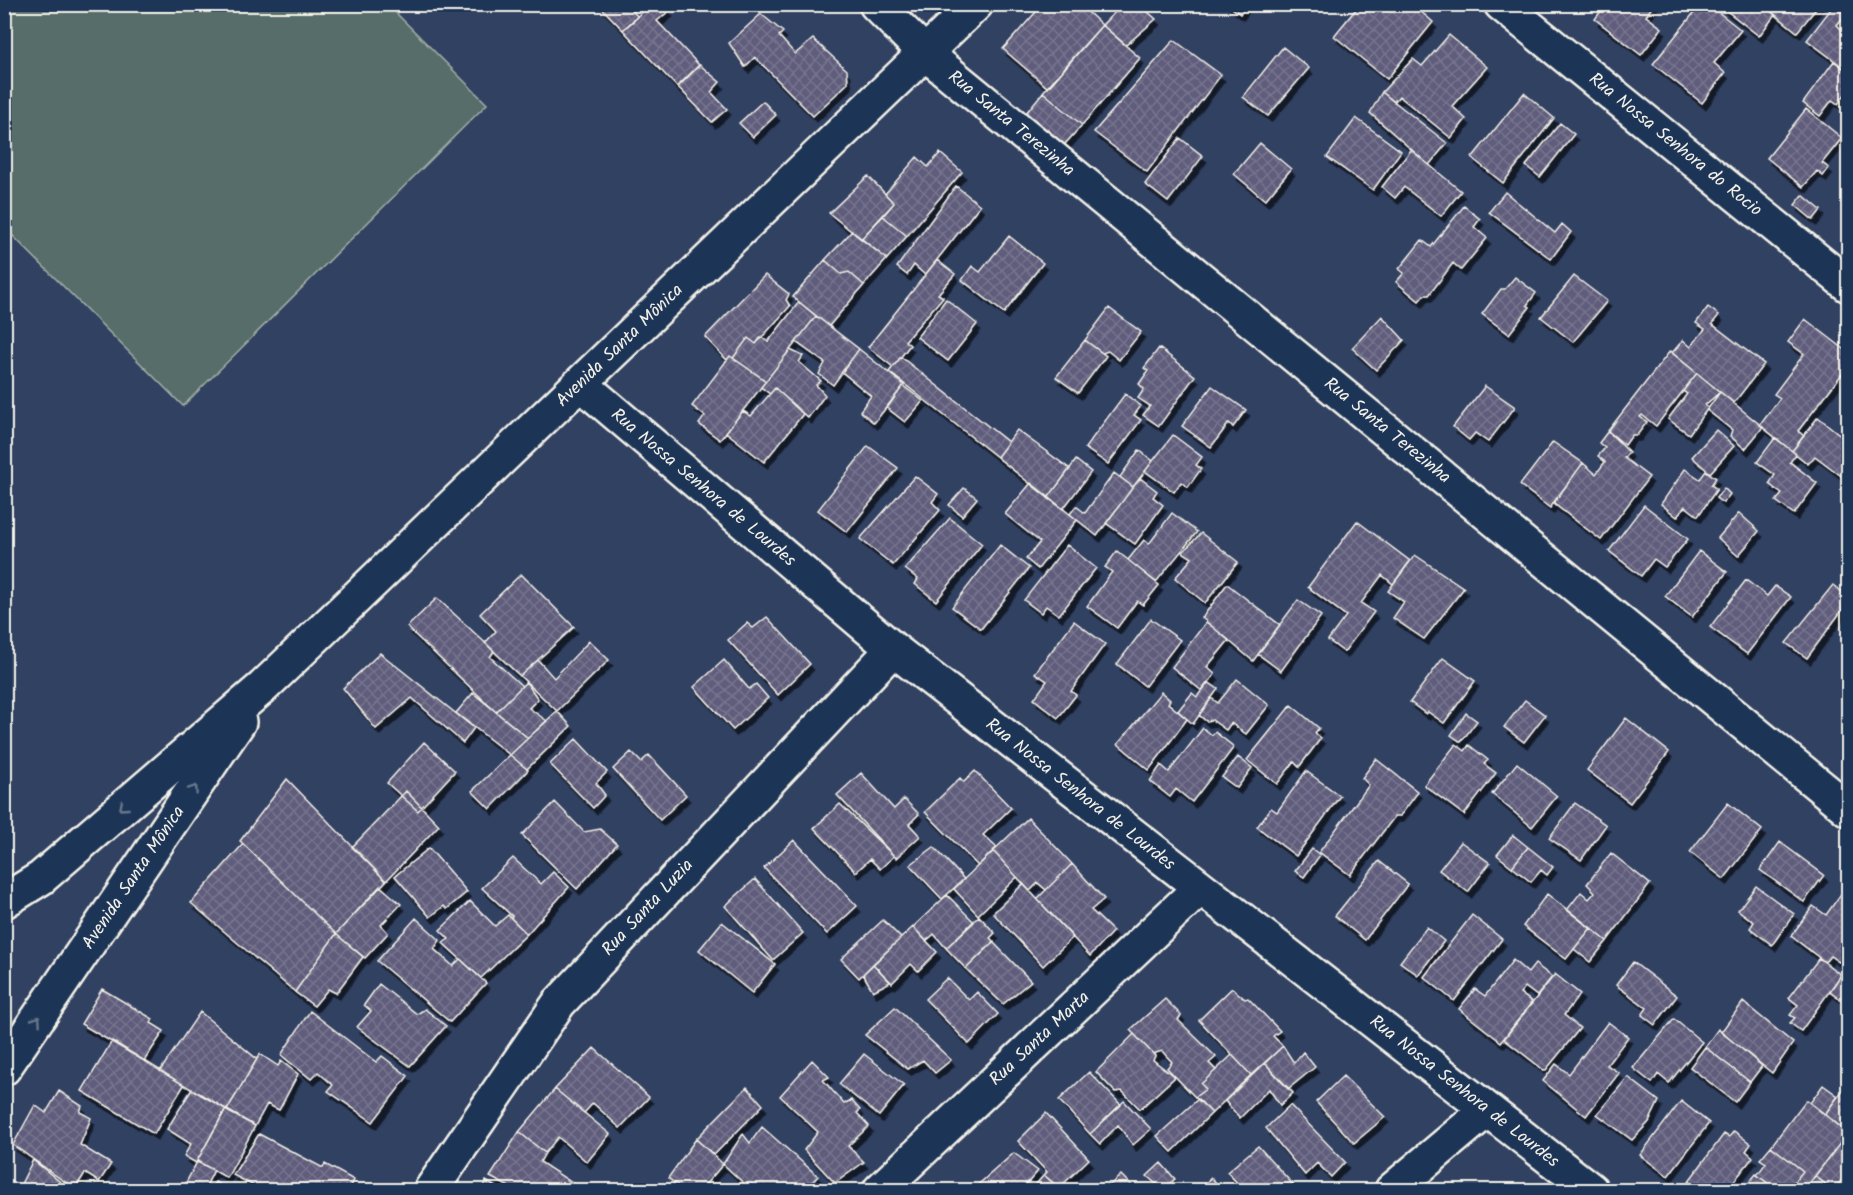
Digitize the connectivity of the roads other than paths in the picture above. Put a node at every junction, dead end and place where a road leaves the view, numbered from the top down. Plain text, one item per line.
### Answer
1 (876, 4) edge
2 (976, 4) edge
3 (1501, 4) edge
4 (926, 54) junction
5 (1848, 285) edge
6 (581, 384) junction
7 (893, 649) junction
8 (263, 687) junction
9 (1848, 809) edge
10 (1200, 888) junction
11 (4, 901) edge
12 (4, 1068) edge
13 (1487, 1110) junction
14 (431, 1191) edge
15 (880, 1191) edge
16 (1392, 1191) edge
17 (1591, 1191) edge

1 - 4 street, Rua Santa Terezinha
2 - 4 street, Avenida Santa Mônica
3 - 5 street, Rua Nossa Senhora do Rocio
4 - 6 street, Avenida Santa Mônica
4 - 9 street, Rua Santa Terezinha
6 - 7 street, Rua Nossa Senhora de Lourdes
6 - 8 street, Avenida Santa Mônica
7 - 10 street, Rua Nossa Senhora de Lourdes
7 - 14 street, Rua Santa Luzia
8 -> 11 street, Avenida Santa Mônica
12 -> 8 street, Avenida Santa Mônica
10 - 13 street, Rua Nossa Senhora de Lourdes
10 - 15 street, Rua Santa Marta
13 - 16 street
13 - 17 street, Rua Nossa Senhora de Lourdes

